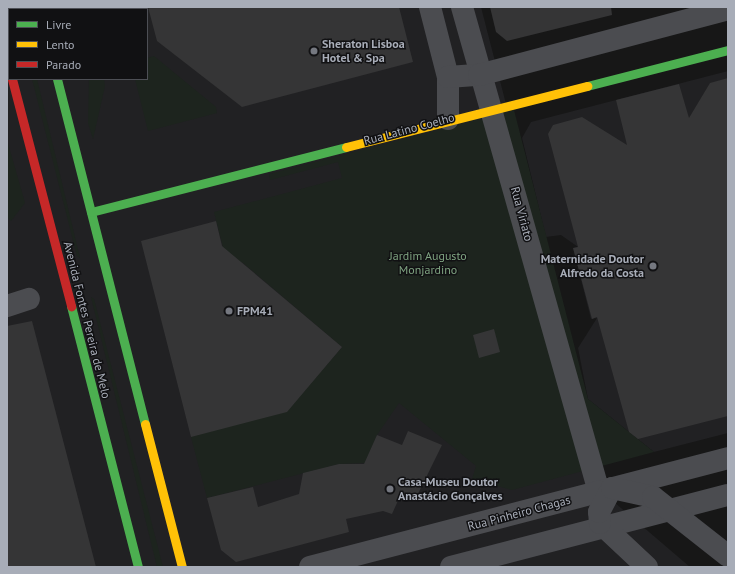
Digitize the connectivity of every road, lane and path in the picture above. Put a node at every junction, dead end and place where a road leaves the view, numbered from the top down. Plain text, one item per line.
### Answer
1 (430, 7) edge
2 (462, 7) edge
3 (728, 9) edge
4 (728, 50) edge
5 (479, 75) junction
6 (448, 77) junction
7 (12, 80) edge
8 (57, 80) edge
9 (489, 108) junction
10 (448, 119) junction
11 (91, 212) junction
12 (30, 299) dead end
13 (7, 306) edge
14 (728, 458) edge
15 (606, 490) junction
16 (728, 495) edge
17 (671, 509) junction
18 (603, 527) junction
19 (728, 556) edge
20 (138, 567) edge
21 (182, 567) edge
22 (310, 567) edge
23 (451, 567) edge
24 (647, 567) edge

1 - 6 street
2 - 5 street, Rua Viriato
3 - 5 street
4 - 9 main road, Rua Latino Coelho
5 - 6 street
5 - 9 street, Rua Viriato
6 - 10 street
7 - 20 main road, Avenida Fontes Pereira de Melo
8 - 11 main road
9 - 10 main road, Rua Latino Coelho
9 - 15 street, Rua Viriato
10 - 11 main road, Rua Latino Coelho
11 - 21 main road
12 - 13 street
14 - 15 street, Rua Pinheiro Chagas
15 - 17 street
15 - 18 street
15 - 22 street, Rua Pinheiro Chagas
16 - 17 street
17 - 18 street
17 - 19 street
18 - 23 street
18 - 24 street

